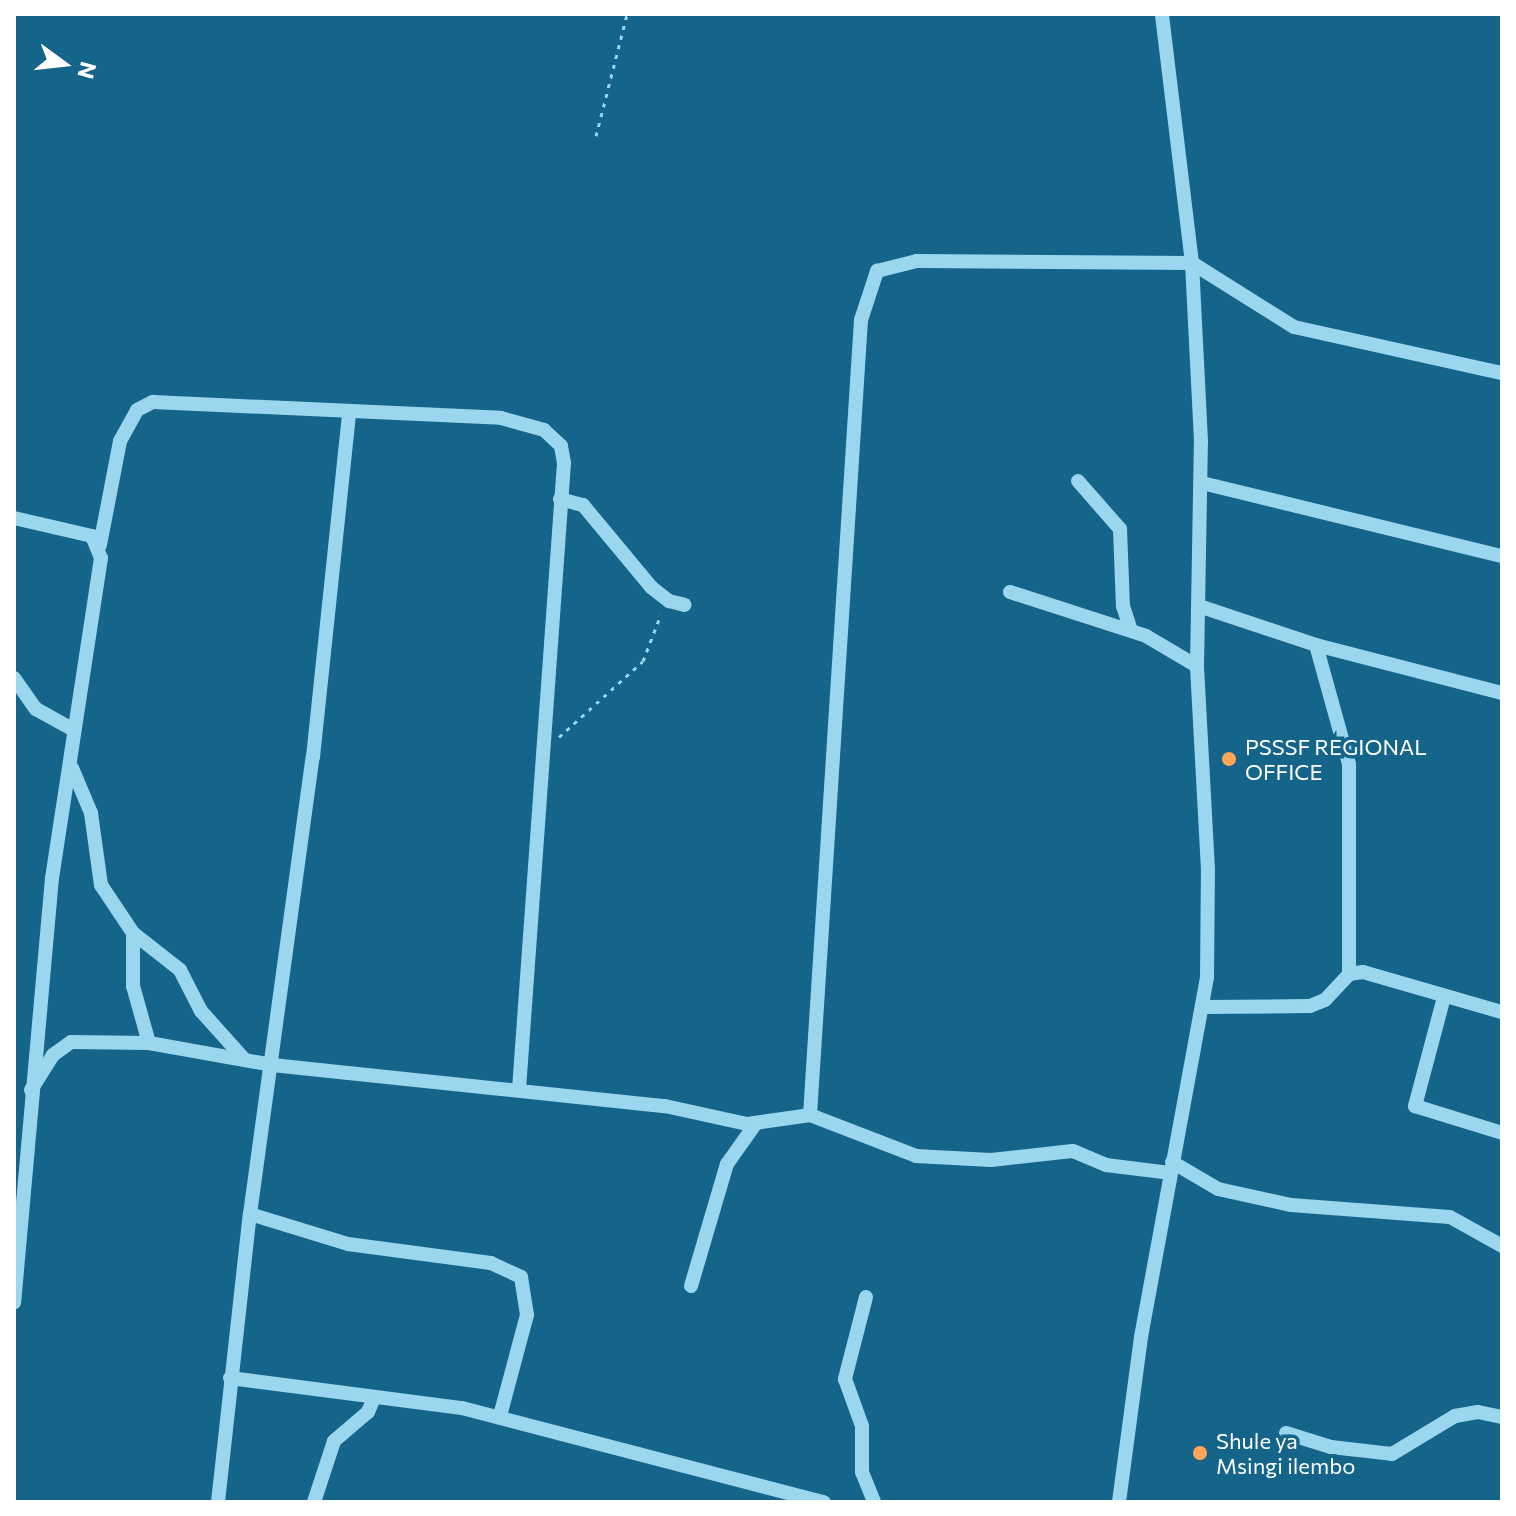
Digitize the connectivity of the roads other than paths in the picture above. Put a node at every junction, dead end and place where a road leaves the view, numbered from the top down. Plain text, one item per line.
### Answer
1 (1162, 14) edge
2 (1192, 263) junction
3 (1502, 373) edge
4 (349, 413) junction
5 (1078, 481) dead end
6 (1202, 483) junction
7 (560, 499) junction
8 (14, 518) edge
9 (100, 545) junction
10 (1502, 556) edge
11 (1010, 592) dead end
12 (685, 605) dead end
13 (1202, 607) junction
14 (1131, 630) junction
15 (1316, 645) junction
16 (1197, 666) junction
17 (14, 678) edge
18 (1502, 693) edge
19 (74, 730) junction
20 (72, 768) junction
21 (133, 933) junction
22 (1349, 974) junction
23 (1444, 997) junction
24 (1203, 1007) junction
25 (1502, 1012) edge
26 (149, 1043) junction
27 (245, 1060) junction
28 (272, 1065) junction
29 (519, 1089) junction
30 (31, 1090) junction
31 (810, 1115) junction
32 (756, 1123) junction
33 (1502, 1133) edge
34 (1171, 1168) junction
35 (250, 1214) junction
36 (1502, 1246) edge
37 (691, 1286) dead end
38 (866, 1297) dead end
39 (14, 1302) edge
40 (230, 1378) junction
41 (374, 1398) junction
42 (500, 1416) junction
43 (1502, 1417) edge
44 (1286, 1433) dead end
45 (218, 1502) edge
46 (314, 1502) edge
47 (824, 1502) edge
48 (874, 1502) edge
49 (1119, 1502) edge

1 - 2 street
2 - 3 street
2 - 6 street
2 - 31 street
4 - 7 street
4 - 9 street
4 - 28 street
5 - 14 street
6 - 10 street
6 - 13 street
7 - 12 street
7 - 29 street
8 - 9 street
9 - 19 street
11 - 14 street
13 - 15 street
13 - 16 street
14 - 16 street
15 - 18 street
15 - 22 street
16 - 24 street
17 - 19 street
19 - 20 street
20 - 21 street
20 - 30 street
21 - 26 street
21 - 27 street
22 - 23 street
22 - 24 street
23 - 25 street
23 - 33 street
24 - 34 street
26 - 27 street
26 - 30 street
27 - 28 street
28 - 29 street
28 - 35 street
29 - 32 street
30 - 39 street
31 - 32 street
31 - 34 street
32 - 37 street
34 - 36 street
34 - 49 street
35 - 40 street
35 - 42 street
38 - 48 street
40 - 41 street
40 - 45 street
41 - 42 street
41 - 46 street
42 - 47 street
43 - 44 street

